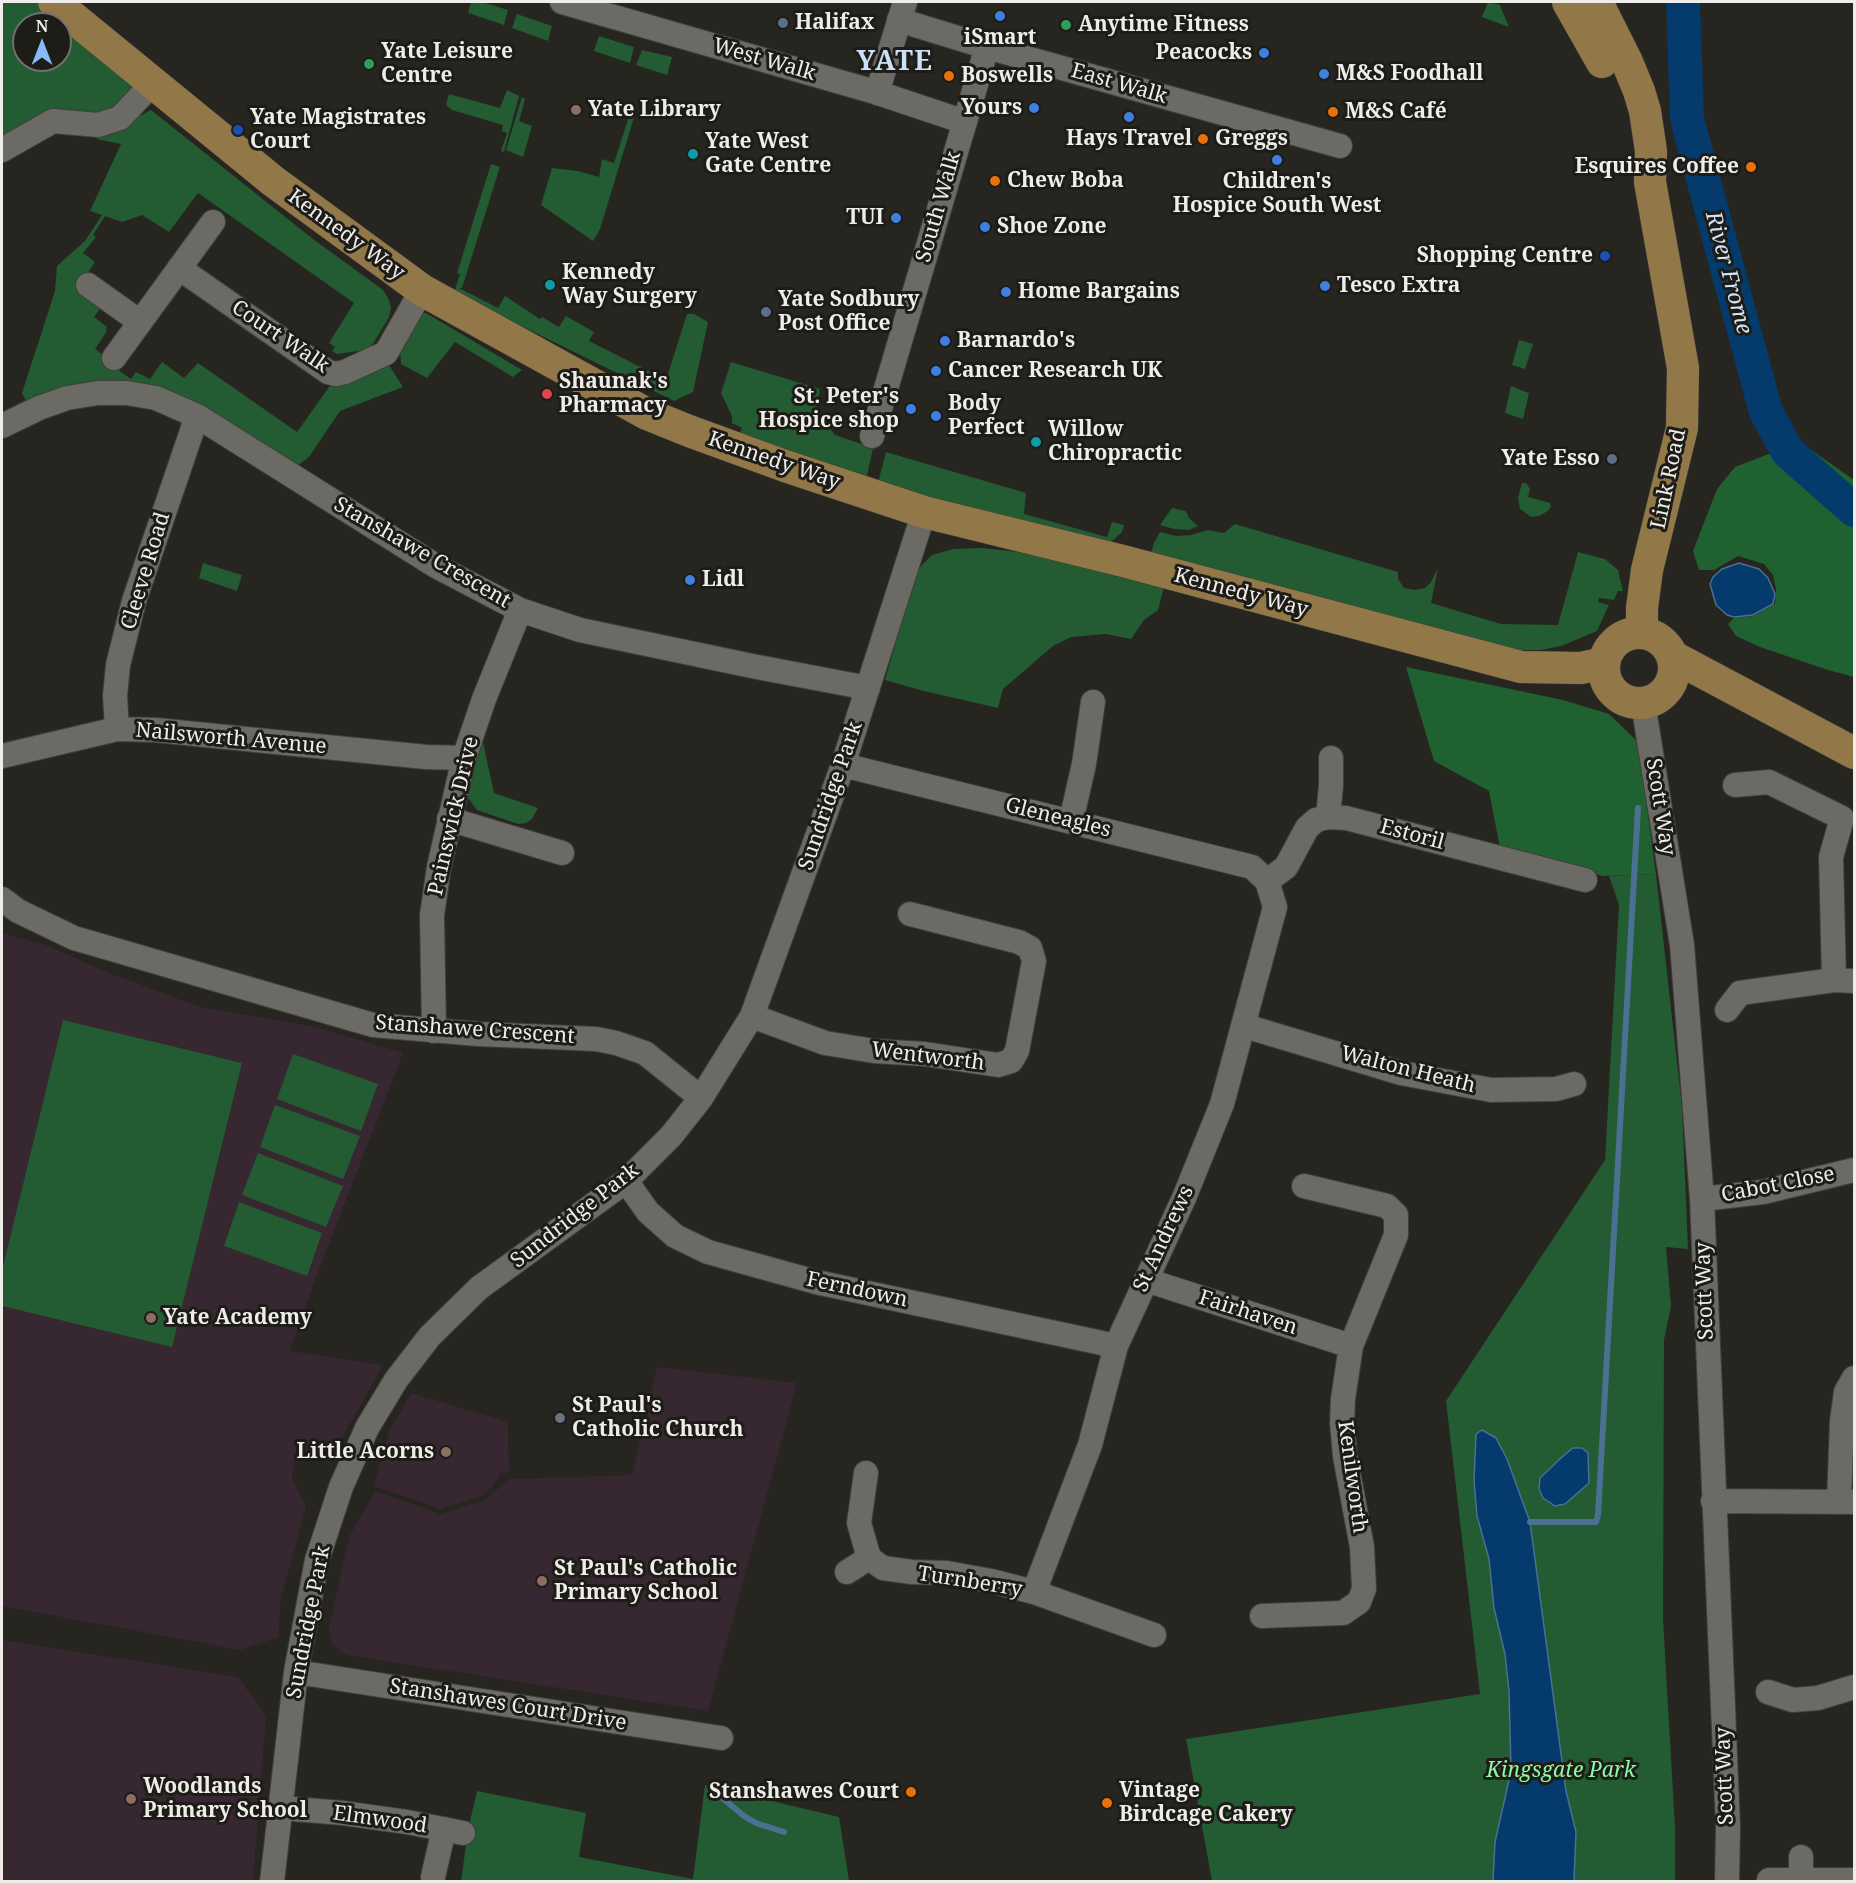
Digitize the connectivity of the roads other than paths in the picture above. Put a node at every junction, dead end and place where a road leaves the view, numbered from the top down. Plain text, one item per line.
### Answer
1 (54, 2) edge
2 (562, 2) edge
3 (1568, 2) edge
4 (1597, 2) edge
5 (902, 11) edge
6 (987, 48) junction
7 (153, 83) junction
8 (877, 93) junction
9 (965, 122) junction
10 (1340, 146) dead end
11 (2, 150) edge
12 (1650, 182) junction
13 (213, 222) dead end
14 (179, 268) junction
15 (88, 285) dead end
16 (422, 290) junction
17 (140, 322) junction
18 (114, 358) dead end
19 (197, 416) junction
20 (2, 426) edge
21 (872, 436) dead end
22 (924, 512) junction
23 (520, 610) junction
24 (1642, 633) junction
25 (1672, 656) junction
26 (1604, 663) junction
27 (868, 688) junction
28 (1730, 688) junction
29 (1654, 698) junction
30 (1093, 702) dead end
31 (117, 729) junction
32 (1854, 753) edge
33 (2, 756) edge
34 (464, 758) junction
35 (1331, 758) dead end
36 (843, 765) junction
37 (1735, 785) dead end
38 (1328, 817) junction
39 (449, 819) junction
40 (1071, 820) junction
41 (562, 853) dead end
42 (1585, 880) dead end
43 (1268, 881) junction
44 (2, 899) edge
45 (910, 914) dead end
46 (1844, 980) edge
47 (1727, 1010) dead end
48 (752, 1016) junction
49 (1245, 1026) junction
50 (434, 1031) junction
51 (1574, 1084) dead end
52 (701, 1098) junction
53 (1854, 1170) edge
54 (626, 1181) junction
55 (1304, 1186) dead end
56 (1702, 1199) junction
57 (1146, 1280) junction
58 (1116, 1346) junction
59 (1351, 1346) junction
60 (1854, 1377) edge
61 (866, 1473) dead end
62 (1713, 1501) junction
63 (1847, 1502) edge
64 (869, 1558) junction
65 (847, 1572) dead end
66 (1034, 1592) junction
67 (1262, 1616) dead end
68 (1154, 1635) dead end
69 (296, 1672) junction
70 (1854, 1687) edge
71 (1768, 1692) dead end
72 (721, 1738) dead end
73 (281, 1808) junction
74 (1801, 1857) dead end
75 (433, 1877) dead end
76 (1769, 1880) edge
77 (1854, 1880) edge
78 (272, 1881) edge
79 (1727, 1881) edge
80 (1801, 1881) edge

1 - 7 main road, Kennedy Way
2 - 8 street, West Walk
3 - 12 main road, Link Road
4 - 12 main road, Link Road
5 - 6 street, East Walk
5 - 8 street
6 - 9 street, South Walk
6 - 10 street, East Walk
7 - 11 street
7 - 16 main road, Kennedy Way
8 - 9 street, West Walk
9 - 21 street, South Walk
12 - 24 main road, Link Road
13 - 14 street
14 - 16 street, Court Walk
14 - 17 street
15 - 17 street
16 - 22 main road, Kennedy Way
17 - 18 street
19 - 20 street, Stanshawe Crescent
19 - 23 street, Stanshawe Crescent
19 - 31 street, Cleeve Road
22 - 26 main road, Kennedy Way
22 - 27 street, Sundridge Park
23 - 27 street, Stanshawe Crescent
23 - 34 street, Painswick Drive
24 - 25 main road
24 - 26 main road
25 - 28 main road
25 - 29 main road
26 - 29 main road
27 - 36 street, Sundridge Park
28 - 29 main road
28 - 32 main road
29 - 56 street, Scott Way
30 - 40 street
31 - 33 street, Nailsworth Avenue
31 - 34 street, Nailsworth Avenue
34 - 39 street, Painswick Drive
35 - 38 street
36 - 40 street, Gleneagles
36 - 48 street, Sundridge Park
37 - 46 street
38 - 42 street, Estoril
38 - 43 street
39 - 41 street
39 - 50 street, Painswick Drive
40 - 43 street, Gleneagles
43 - 49 street, St Andrews
44 - 50 street, Stanshawe Crescent
45 - 48 street, Wentworth
46 - 47 street
48 - 52 street, Sundridge Park
49 - 51 street, Walton Heath
49 - 57 street, St Andrews
50 - 52 street, Stanshawe Crescent
52 - 54 street, Sundridge Park
53 - 56 street, Cabot Close
54 - 58 street, Ferndown
54 - 69 street, Sundridge Park
55 - 59 street, Kenilworth
56 - 62 street, Scott Way
57 - 58 street, St Andrews
57 - 59 street, Fairhaven
58 - 66 street, St Andrews
59 - 67 street, Kenilworth
60 - 63 street
61 - 64 street
62 - 63 street
62 - 79 street, Scott Way
64 - 65 street
64 - 66 street, Turnberry
66 - 68 street, Turnberry
69 - 72 street, Stanshawes Court Drive
69 - 73 street, Sundridge Park
70 - 71 street
73 - 75 street, Elmwood
73 - 78 street, Sundridge Park
74 - 80 street
76 - 80 street
77 - 80 street

